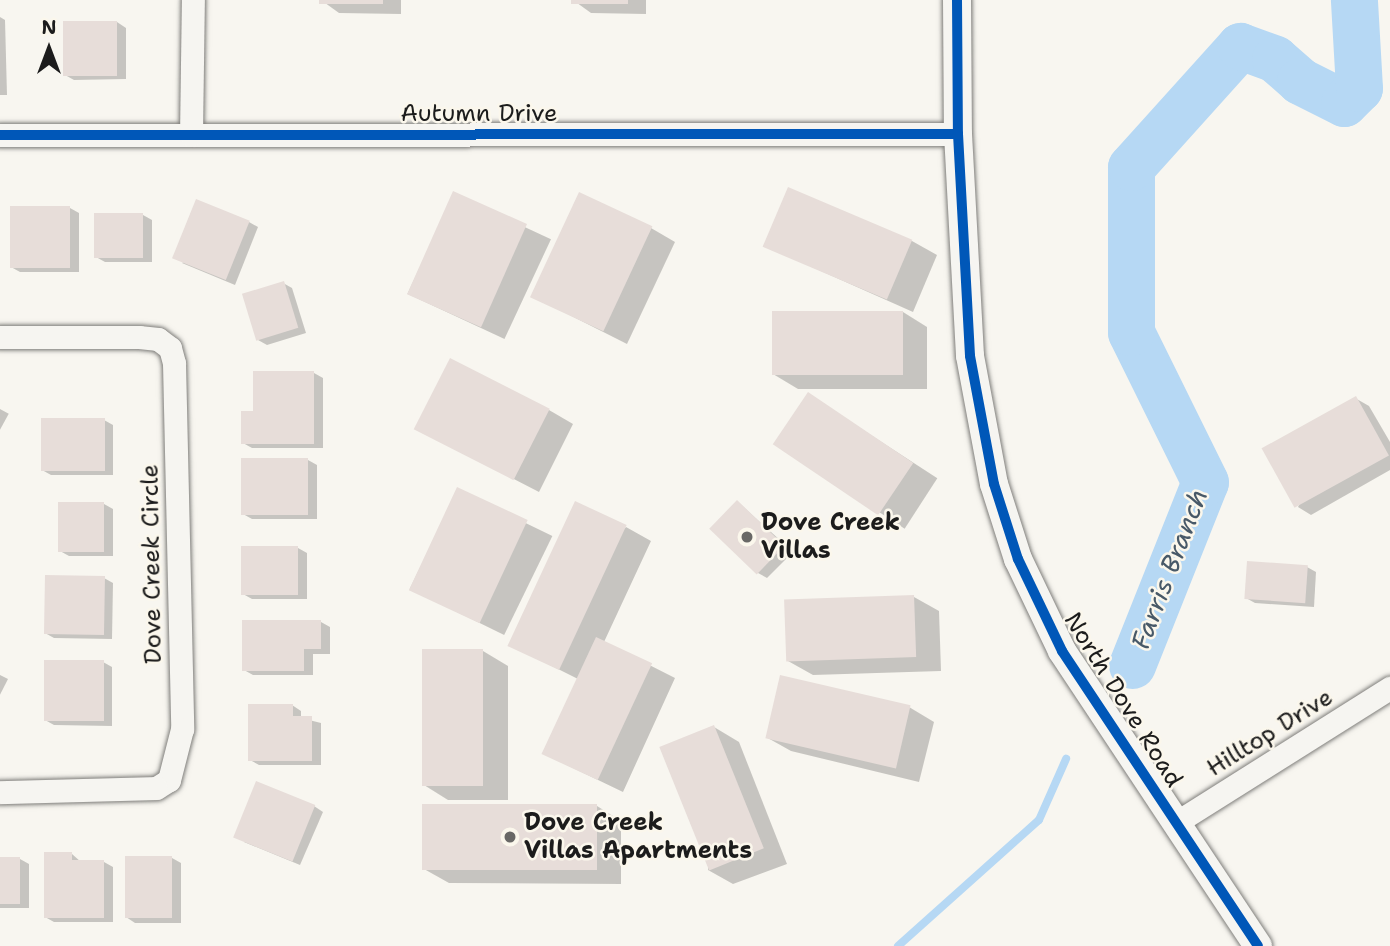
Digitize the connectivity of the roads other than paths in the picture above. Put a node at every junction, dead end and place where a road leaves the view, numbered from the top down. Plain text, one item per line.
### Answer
1 (193, 0) edge
2 (957, 0) edge
3 (958, 134) junction
4 (0, 135) edge
5 (191, 135) junction
6 (0, 337) edge
7 (1390, 688) edge
8 (0, 792) edge
9 (1177, 822) junction
10 (1258, 946) edge

1 - 5 street
2 - 3 street, North Dove Road
3 - 5 street, Autumn Drive
3 - 9 street, North Dove Road
4 - 5 street, Autumn Drive
6 - 8 street, Dove Creek Circle
7 - 9 street, Hilltop Drive
9 - 10 street, North Dove Road

